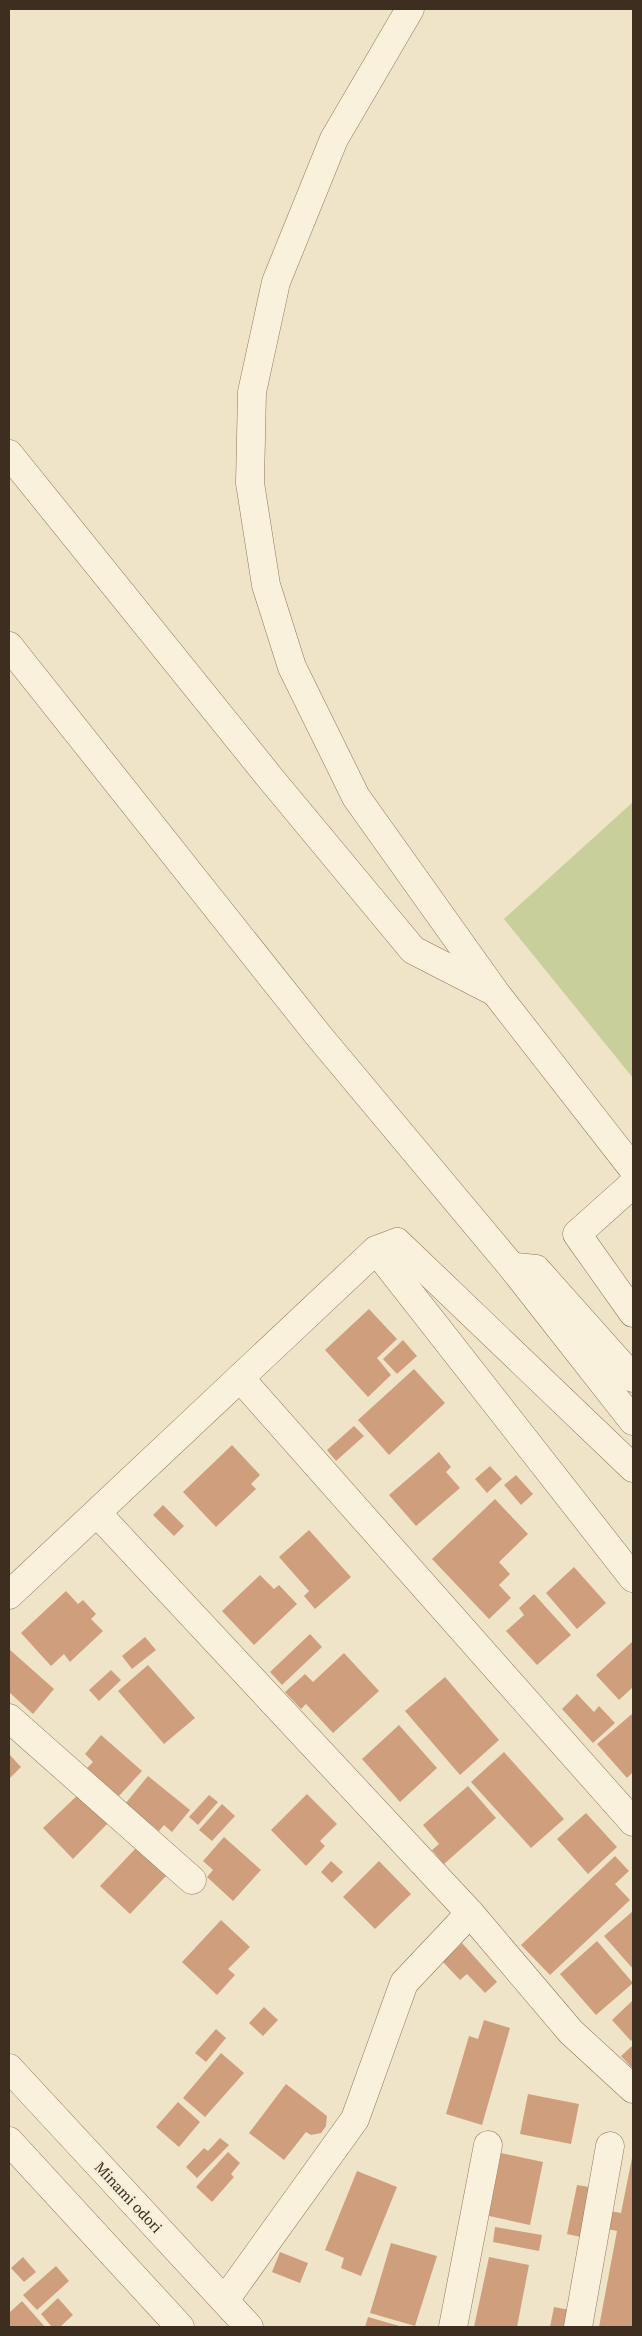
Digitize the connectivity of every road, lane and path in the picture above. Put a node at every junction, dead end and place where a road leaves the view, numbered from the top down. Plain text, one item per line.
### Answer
1 (410, 9) edge
2 (9, 454) edge
3 (9, 646) edge
4 (495, 992) junction
5 (633, 1169) edge
6 (633, 1184) edge
7 (376, 1250) junction
8 (512, 1267) junction
9 (633, 1313) edge
10 (240, 1378) junction
11 (633, 1378) edge
12 (633, 1422) edge
13 (633, 1468) edge
14 (97, 1513) junction
15 (633, 1578) edge
16 (9, 1595) edge
17 (9, 1718) edge
18 (633, 1822) edge
19 (192, 1880) dead end
20 (470, 1913) junction
21 (9, 2068) edge
22 (633, 2089) edge
23 (9, 2141) edge
24 (488, 2145) dead end
25 (610, 2146) dead end
26 (225, 2300) junction
27 (180, 2327) edge
28 (249, 2327) edge
29 (453, 2327) edge
30 (578, 2327) edge

1 - 4 street
2 - 4 street
3 - 8 street
4 - 5 street
6 - 9 street
7 - 10 street
7 - 13 street
7 - 15 street
8 - 11 street
8 - 12 street
10 - 14 street
10 - 18 street
14 - 16 street
14 - 20 street
17 - 19 street
20 - 22 street
20 - 26 street
21 - 26 street, Minami odori
23 - 27 street
24 - 29 street
25 - 30 street
26 - 28 street, Minami odori

